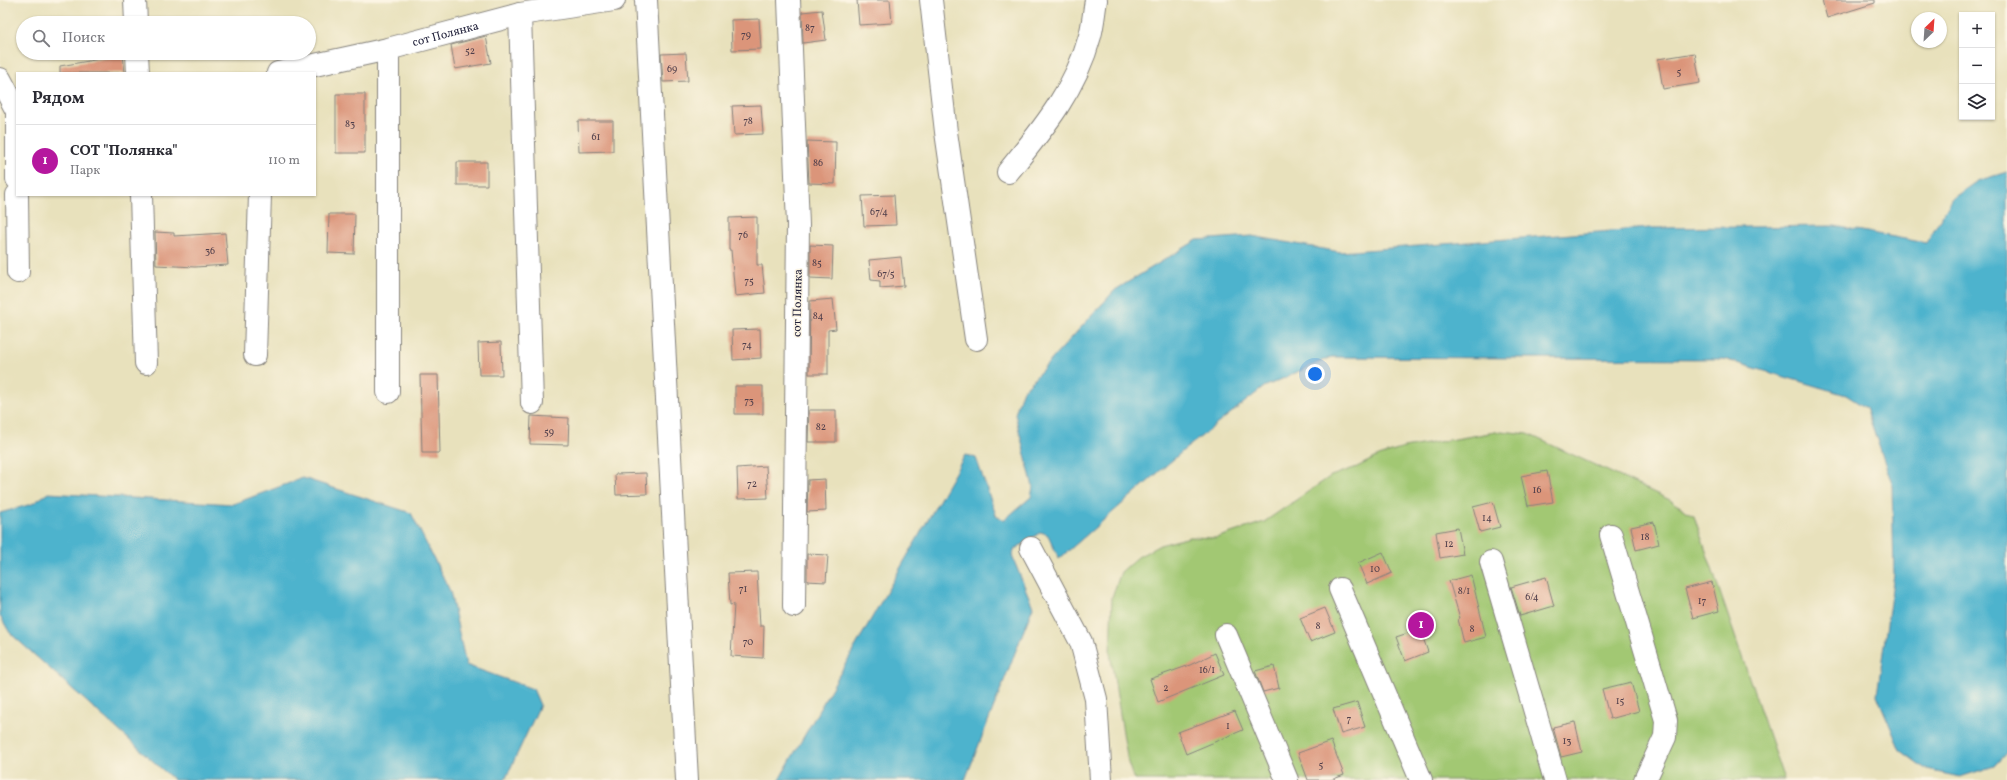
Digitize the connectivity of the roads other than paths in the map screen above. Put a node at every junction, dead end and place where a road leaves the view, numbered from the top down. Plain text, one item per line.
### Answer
1 (135, 0) edge
2 (614, 0) edge
3 (646, 0) edge
4 (789, 0) edge
5 (931, 0) edge
6 (1096, 0) edge
7 (520, 14) junction
8 (136, 16) edge
9 (388, 49) junction
10 (137, 60) edge
11 (138, 72) edge
12 (283, 72) edge
13 (0, 79) edge
14 (16, 109) edge
15 (1008, 172) dead end
16 (17, 196) edge
17 (141, 196) edge
18 (260, 196) edge
19 (18, 272) dead end
20 (976, 339) dead end
21 (255, 355) dead end
22 (146, 363) dead end
23 (388, 392) dead end
24 (532, 403) dead end
25 (1611, 535) dead end
26 (1031, 548) dead end
27 (1491, 562) dead end
28 (1340, 589) dead end
29 (794, 606) dead end
30 (1226, 635) dead end
31 (687, 780) edge
32 (1101, 780) edge
33 (1287, 780) edge
34 (1421, 780) edge
35 (1555, 780) edge
36 (1645, 780) edge

1 - 8 street
2 - 7 street, сот Полянка
3 - 31 street
4 - 29 street, сот Полянка
5 - 20 street
6 - 15 street
7 - 9 street, сот Полянка
7 - 24 street
9 - 12 street, сот Полянка
9 - 23 street
10 - 11 street
13 - 14 street
16 - 19 street
17 - 22 street
18 - 21 street
25 - 36 street
26 - 32 street
27 - 35 street
28 - 34 street
30 - 33 street

